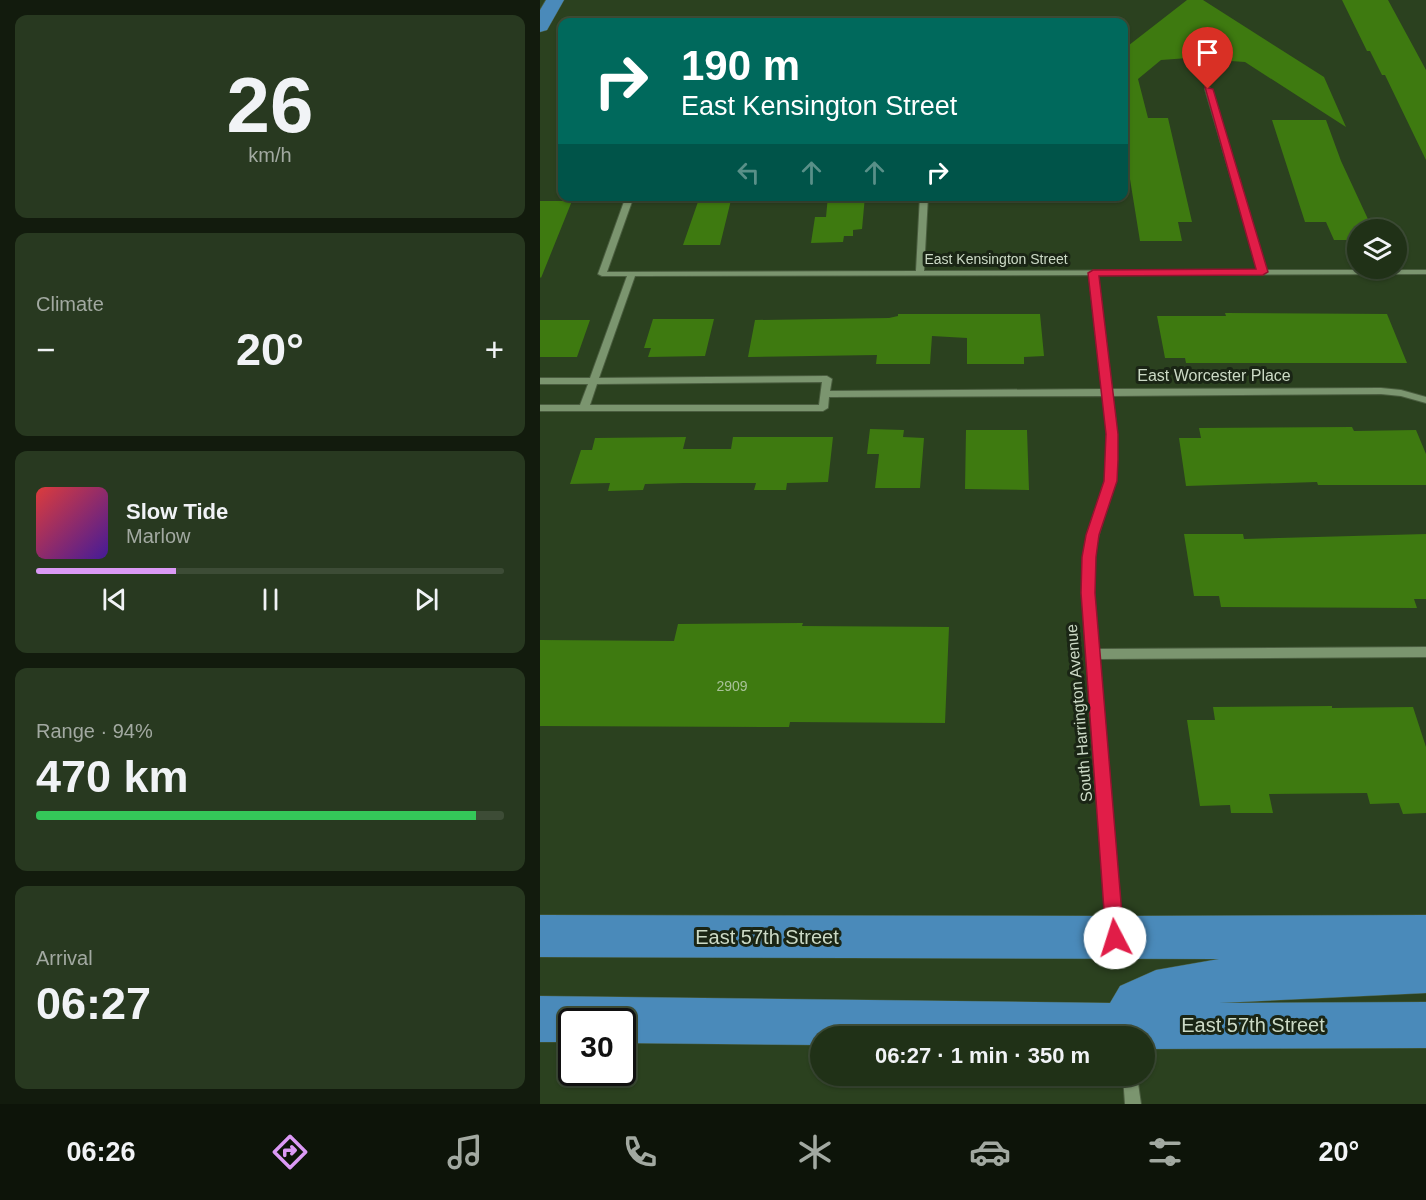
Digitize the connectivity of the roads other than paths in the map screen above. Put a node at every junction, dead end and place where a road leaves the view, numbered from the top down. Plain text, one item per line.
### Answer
1 (555, 0) edge
2 (540, 26) edge
3 (1208, 89) dead end
4 (628, 201) edge
5 (924, 201) edge
6 (1263, 272) junction
7 (1426, 272) edge
8 (920, 273) junction
9 (1093, 273) junction
10 (632, 274) junction
11 (593, 380) junction
12 (540, 381) edge
13 (1107, 391) junction
14 (825, 394) junction
15 (1426, 400) edge
16 (540, 408) edge
17 (584, 408) junction
18 (1426, 652) edge
19 (1092, 654) junction
20 (540, 936) edge
21 (1426, 936) edge
22 (1115, 938) junction
23 (1426, 970) edge
24 (541, 1024) edge
25 (1426, 1025) edge
26 (1127, 1026) edge
27 (810, 1027) edge
28 (1155, 1030) edge
29 (1131, 1086) edge
30 (1133, 1104) edge

1 - 2 main road
3 - 6 street
4 - 10 street, East Kensington Street
5 - 8 street
6 - 7 street, East Kensington Street
6 - 9 street, East Kensington Street
8 - 9 street, East Kensington Street
8 - 10 street, East Kensington Street
9 - 13 street, South Harrington Avenue
10 - 11 street
11 - 12 street
11 - 14 street
11 - 17 street
13 - 14 street, East Worcester Place
13 - 15 street, East Worcester Place
13 - 19 street, South Harrington Avenue
14 - 17 street
16 - 17 street
18 - 19 street
19 - 22 street, South Harrington Avenue
20 - 22 main road, East 57th Street
21 - 22 main road, East 57th Street
23 - 26 main road
24 - 27 main road, East 57th Street
25 - 28 main road, East 57th Street
29 - 30 street

